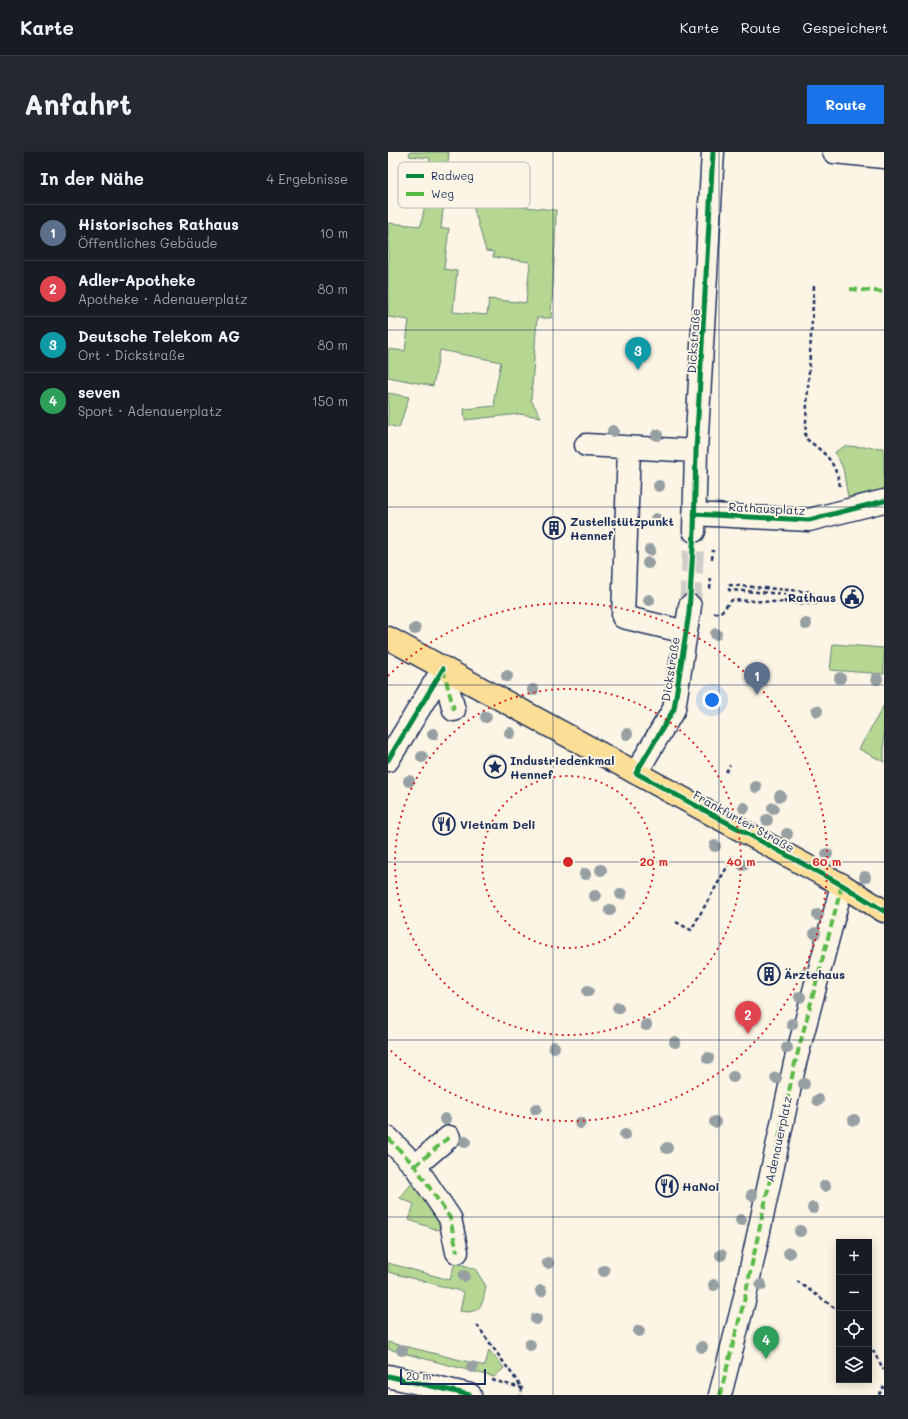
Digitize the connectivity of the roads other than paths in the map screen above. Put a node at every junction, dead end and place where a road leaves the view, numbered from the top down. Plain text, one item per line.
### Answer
1 (713, 152) edge
2 (834, 152) edge
3 (884, 157) edge
4 (586, 445) dead end
5 (629, 448) junction
6 (696, 451) junction
7 (884, 501) edge
8 (694, 522) joint
9 (388, 638) edge
10 (443, 669) junction
11 (454, 710) dead end
12 (388, 760) edge
13 (636, 773) junction
14 (842, 885) junction
15 (884, 911) edge
16 (449, 1136) dead end
17 (388, 1138) edge
18 (415, 1166) junction
19 (457, 1252) dead end
20 (388, 1376) edge
21 (470, 1395) edge
22 (720, 1395) edge

1 - 6 street, Dickstraße
2 - 3 street
4 - 5 street
5 - 6 street
5 - 13 street, Dickstraße
6 - 8 street, Dickstraße
7 - 8 street, Rathausplatz
9 - 10 main road, Frankfurter Straße
10 - 11 street
10 - 12 street
10 - 13 main road, Frankfurter Straße
13 - 14 main road, Frankfurter Straße
14 - 15 main road, Frankfurter Straße
14 - 22 street, Adenauerplatz
16 - 18 street
17 - 18 street
18 - 19 street
20 - 21 street

